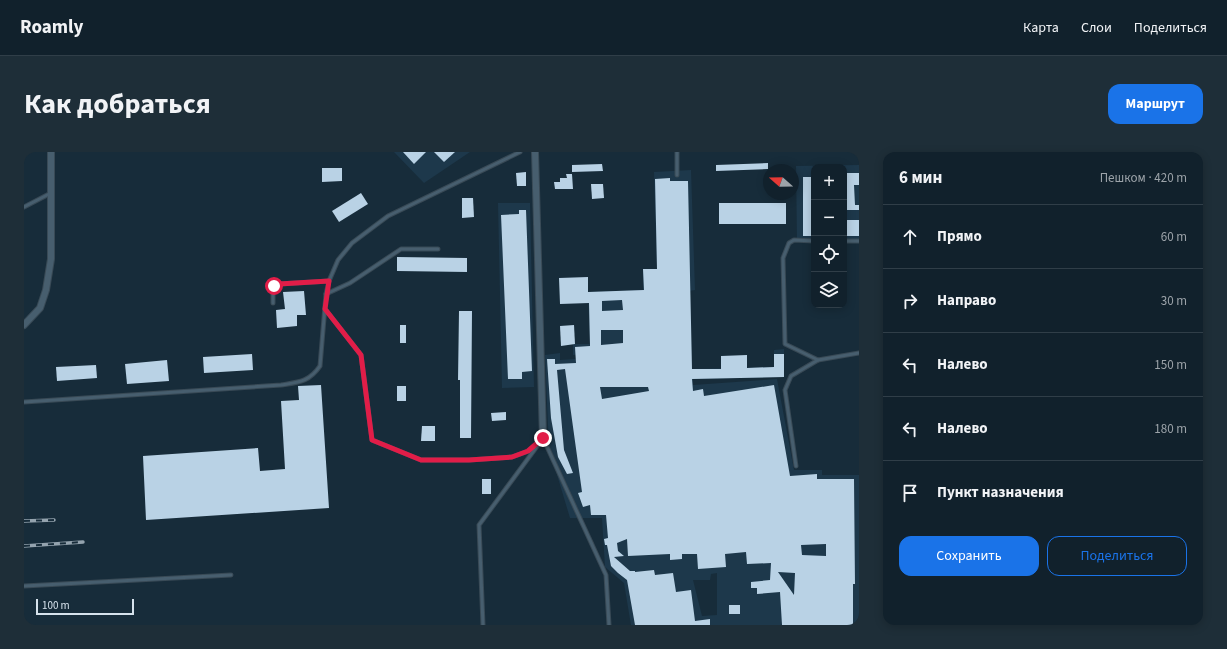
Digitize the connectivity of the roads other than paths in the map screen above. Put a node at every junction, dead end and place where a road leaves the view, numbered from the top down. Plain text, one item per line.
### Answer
1 (51, 152) edge
2 (520, 152) edge
3 (536, 152) edge
4 (677, 152) edge
5 (677, 175) dead end
6 (51, 193) junction
7 (24, 207) edge
8 (811, 240) edge
9 (847, 241) edge
10 (859, 241) edge
11 (438, 249) dead end
12 (329, 281) junction
13 (326, 294) junction
14 (273, 303) dead end
15 (325, 309) junction
16 (24, 325) edge
17 (859, 353) edge
18 (818, 360) junction
19 (24, 402) edge
20 (543, 438) junction
21 (796, 466) dead end
22 (231, 575) dead end
23 (24, 586) edge
24 (483, 625) edge
25 (609, 625) edge

1 - 6 street
2 - 12 lane
3 - 20 street
4 - 5 lane
6 - 7 lane
6 - 16 street
8 - 18 lane
9 - 10 lane
11 - 13 lane
12 - 13 lane
12 - 14 lane
13 - 15 lane
15 - 19 lane
15 - 20 lane
17 - 18 lane
18 - 21 lane
20 - 24 lane
20 - 25 lane
22 - 23 lane

